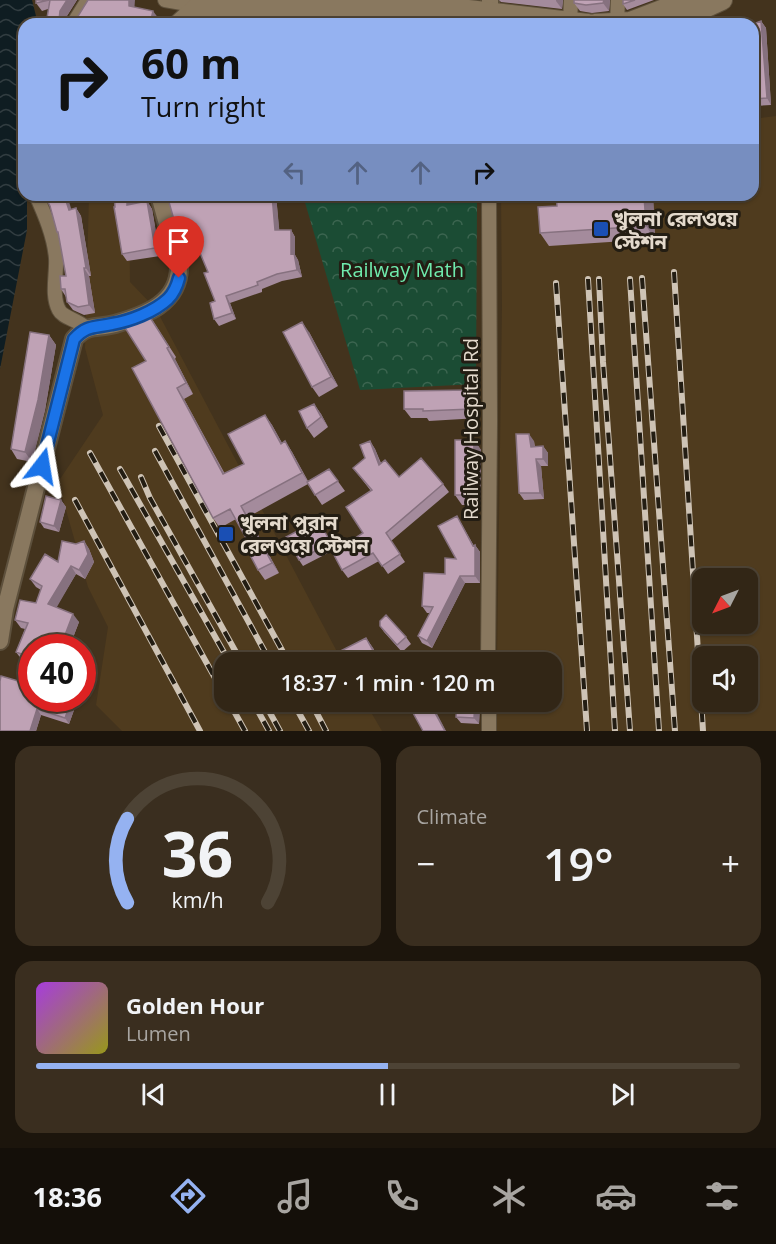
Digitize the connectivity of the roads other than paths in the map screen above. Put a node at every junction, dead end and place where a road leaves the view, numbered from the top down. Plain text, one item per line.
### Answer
1 (88, 0) edge
2 (165, 0) edge
3 (571, 0) edge
4 (618, 0) edge
5 (688, 0) edge
6 (722, 0) edge
7 (260, 4) edge
8 (468, 5) edge
9 (199, 10) edge
10 (418, 11) edge
11 (667, 11) edge
12 (490, 12) edge
13 (77, 18) edge
14 (282, 18) edge
15 (539, 18) edge
16 (577, 18) edge
17 (617, 18) edge
18 (643, 18) edge
19 (39, 201) edge
20 (161, 201) edge
21 (489, 201) edge
22 (86, 328) junction
23 (0, 641) edge
24 (488, 652) edge
25 (489, 712) edge
26 (489, 731) edge

1 - 13 street
2 - 9 street
3 - 16 street
4 - 17 street
5 - 11 main road
6 - 11 main road
7 - 9 main road
7 - 10 main road
8 - 10 main road
8 - 12 main road
10 - 14 main road
11 - 18 main road
12 - 15 main road
19 - 22 street
20 - 22 street
21 - 24 street, Railway Hospital Rd
22 - 23 street
25 - 26 street

